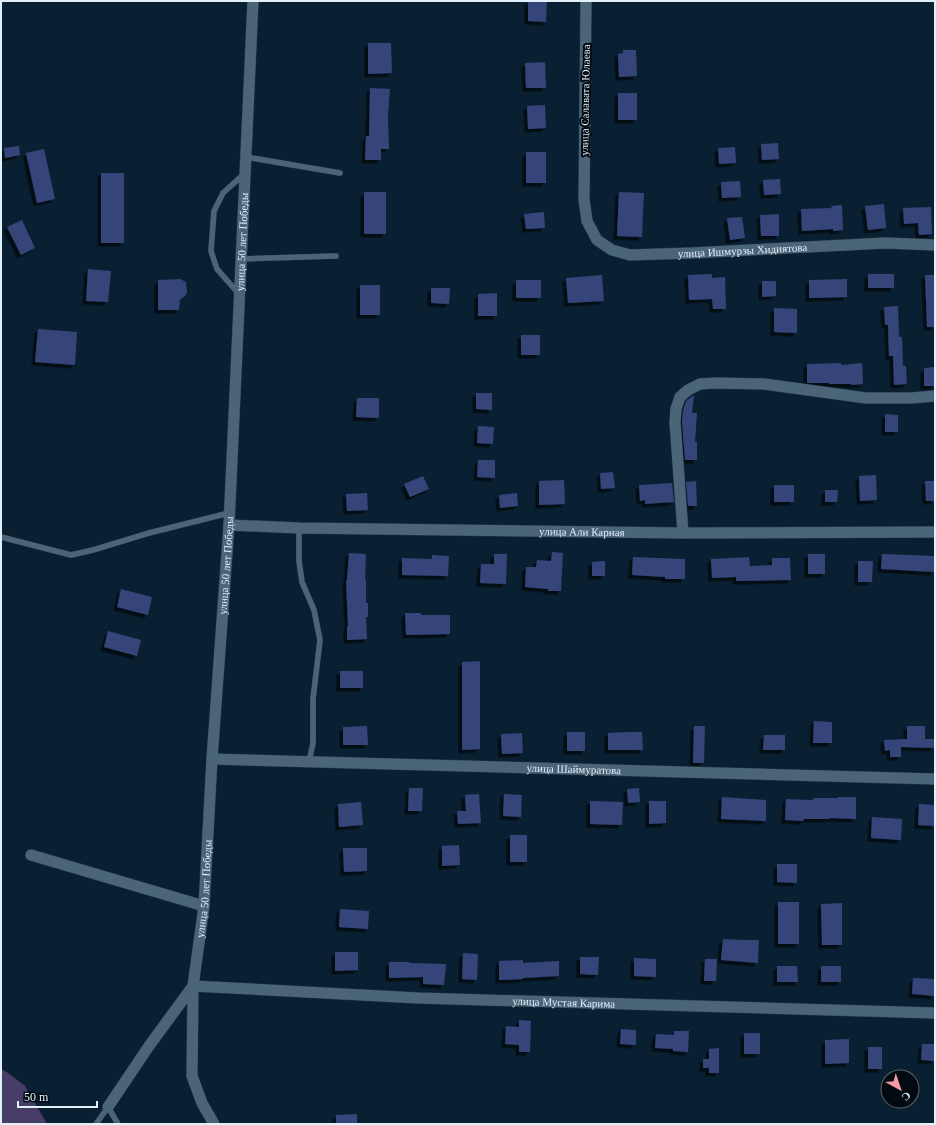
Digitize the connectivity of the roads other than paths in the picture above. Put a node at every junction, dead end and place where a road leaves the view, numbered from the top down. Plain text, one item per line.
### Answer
1 (253, 1) edge
2 (586, 1) edge
3 (246, 157) junction
4 (245, 173) junction
5 (340, 173) dead end
6 (584, 199) joint
7 (935, 245) edge
8 (336, 256) dead end
9 (241, 259) junction
10 (240, 295) junction
11 (935, 396) edge
12 (229, 513) junction
13 (229, 525) junction
14 (299, 528) junction
15 (935, 532) edge
16 (683, 533) junction
17 (1, 536) edge
18 (212, 759) junction
19 (309, 762) junction
20 (935, 779) edge
21 (31, 855) dead end
22 (204, 906) junction
23 (193, 986) junction
24 (935, 1013) edge
25 (108, 1107) junction
26 (96, 1124) edge
27 (118, 1124) edge
28 (214, 1124) edge

1 - 3 street, улица 50 лет Победы
2 - 6 street, улица Салавата Юлаева
3 - 4 street, улица 50 лет Победы
3 - 5 lane
4 - 9 street, улица 50 лет Победы
4 - 10 lane
6 - 7 street, улица Ишмурзы Хидиятова
8 - 9 lane
9 - 10 street, улица 50 лет Победы
10 - 12 street, улица 50 лет Победы
11 - 16 street
12 - 13 street, улица 50 лет Победы
12 - 17 lane
13 - 14 street, улица Али Карная
13 - 18 street, улица 50 лет Победы
14 - 16 street, улица Али Карная
14 - 19 lane
15 - 16 street, улица Али Карная
18 - 19 street, улица Шаймуратова
18 - 22 street, улица 50 лет Победы
19 - 20 street, улица Шаймуратова
21 - 22 street
22 - 23 street, улица 50 лет Победы
23 - 24 street, улица Мустая Карима
23 - 25 street
23 - 28 street, улица 50 лет Победы
25 - 26 lane
25 - 27 lane

